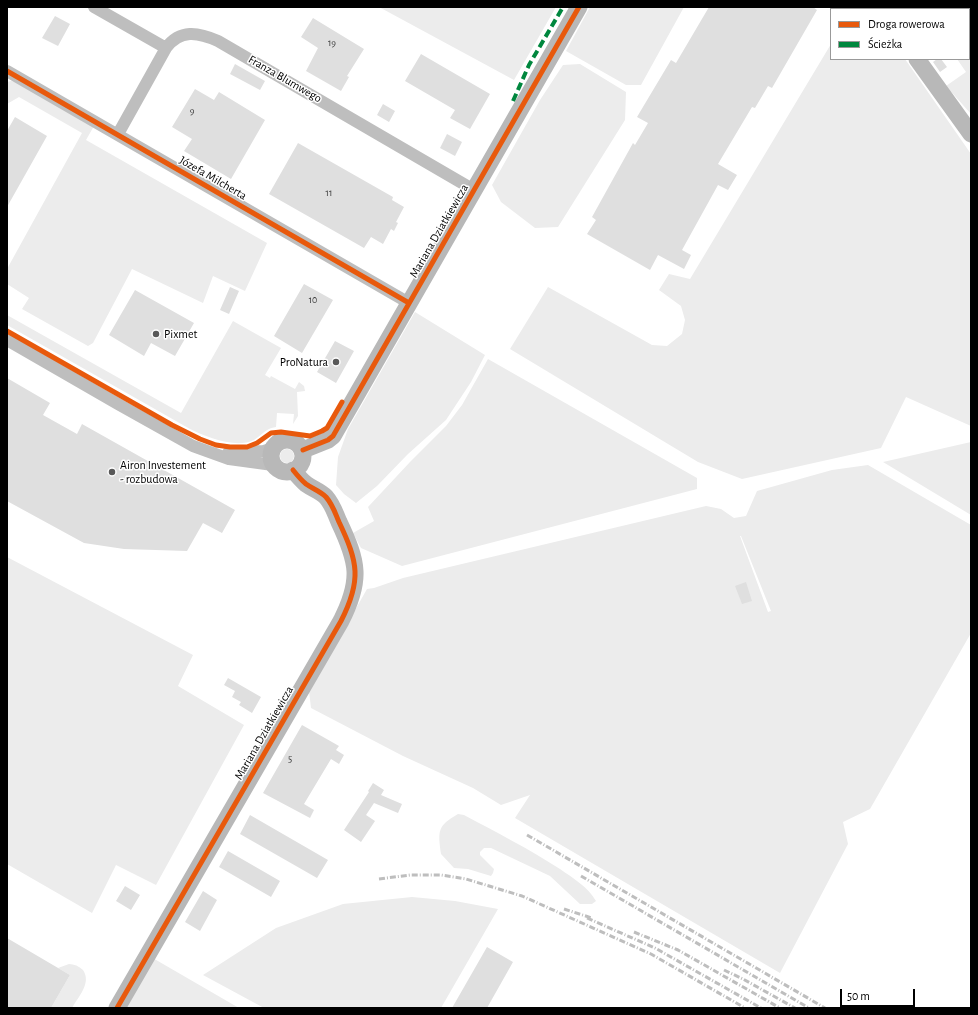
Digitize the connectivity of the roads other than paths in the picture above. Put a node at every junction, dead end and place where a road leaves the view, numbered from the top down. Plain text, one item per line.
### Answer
1 (94, 7) edge
2 (579, 7) edge
3 (166, 48) junction
4 (918, 60) edge
5 (7, 71) edge
6 (118, 134) junction
7 (971, 134) edge
8 (474, 190) junction
9 (409, 303) junction
10 (7, 340) edge
11 (273, 448) junction
12 (214, 453) junction
13 (299, 462) junction
14 (273, 465) junction
15 (117, 1008) edge

1 - 3 street
2 - 8 street, Mariana Dziatkiewicza
3 - 6 street
3 - 8 street, Franza Blumwego
4 - 7 street
5 - 6 street, Józefa Milcherta
6 - 9 street, Józefa Milcherta
8 - 9 street, Mariana Dziatkiewicza
9 - 13 street, Mariana Dziatkiewicza
10 - 12 street
11 - 12 street
11 - 13 street
11 - 14 street
12 - 14 street
13 - 14 street
13 - 15 street, Mariana Dziatkiewicza

